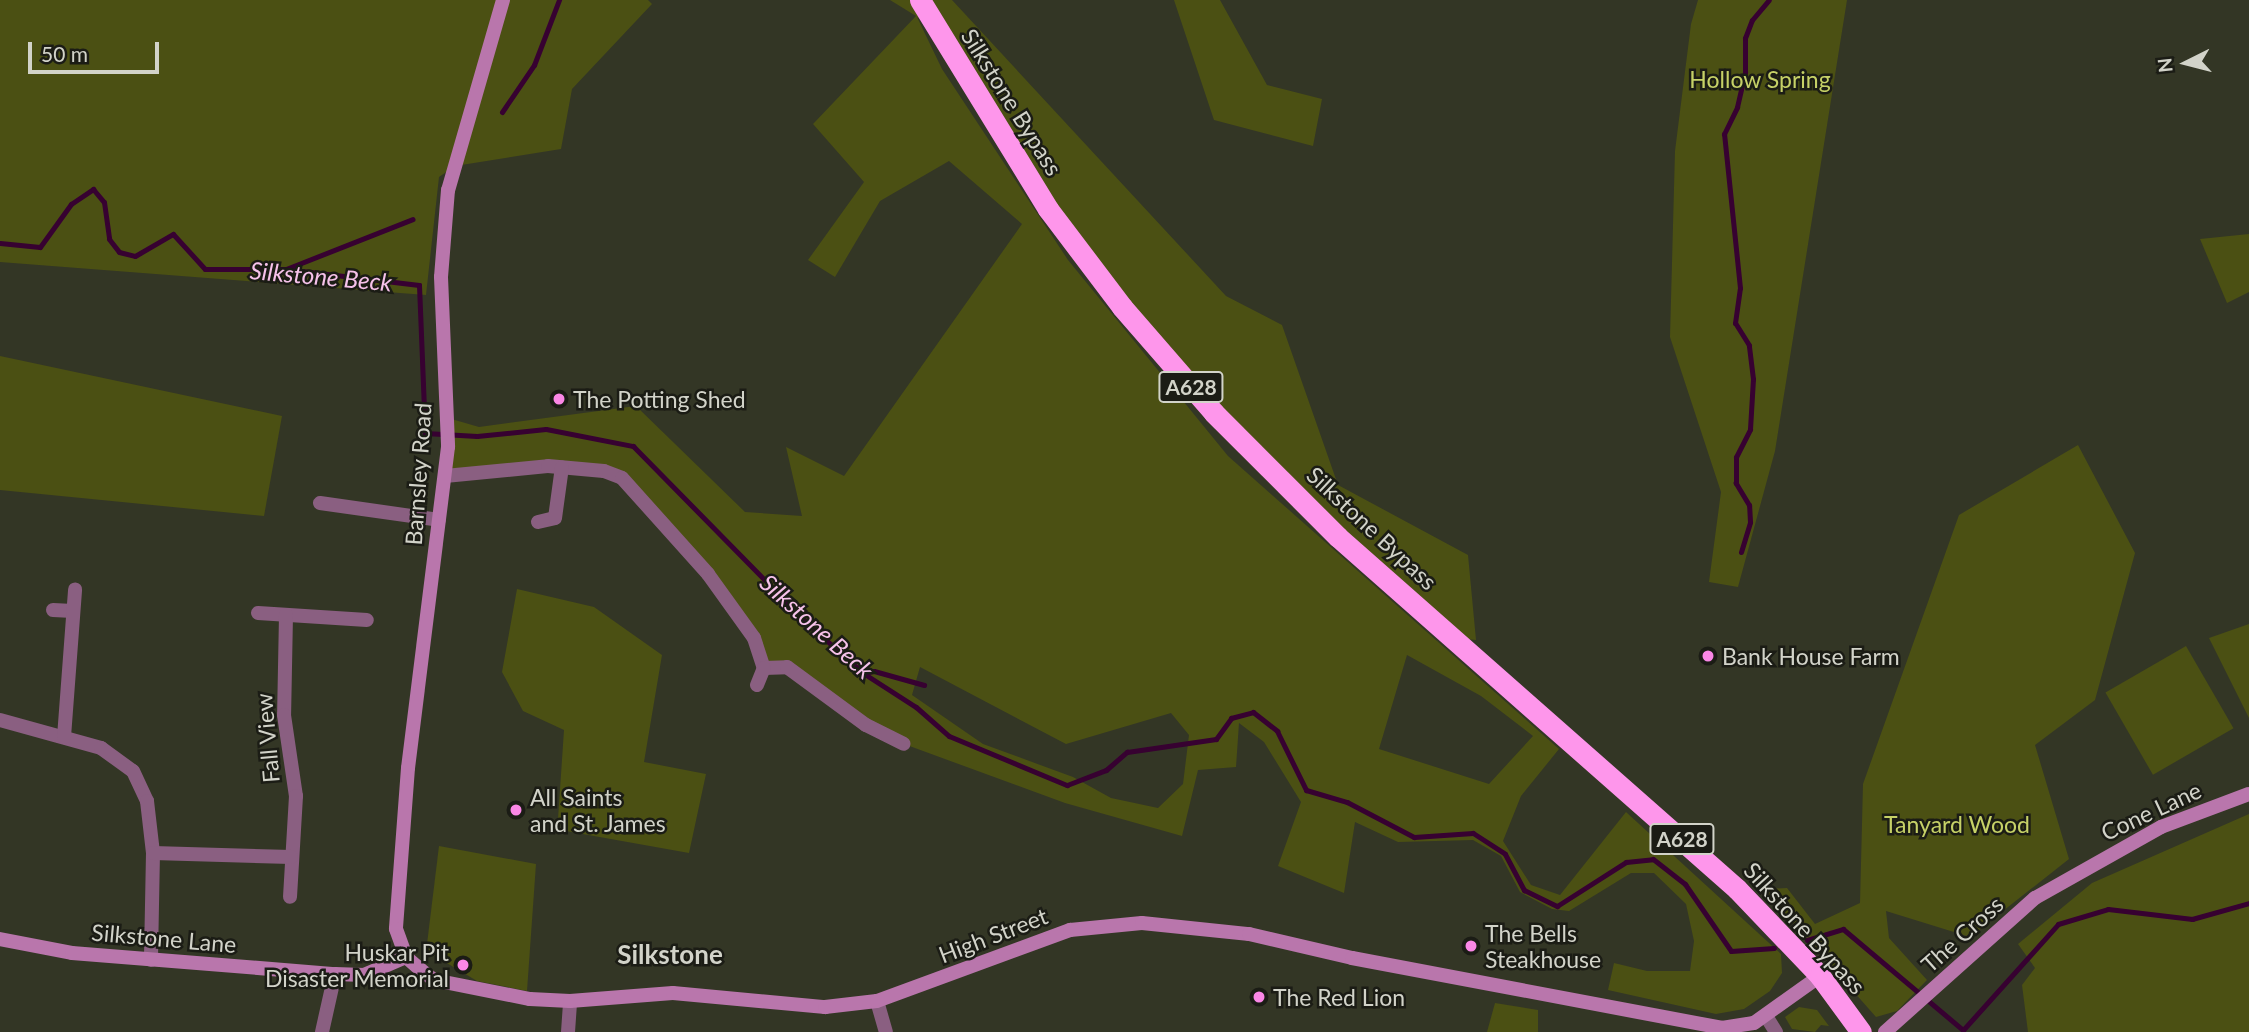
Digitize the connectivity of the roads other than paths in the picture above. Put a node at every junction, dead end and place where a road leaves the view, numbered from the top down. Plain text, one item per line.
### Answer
1 (503, 0) edge
2 (920, 0) edge
3 (562, 467) junction
4 (445, 477) junction
5 (320, 503) dead end
6 (439, 520) junction
7 (538, 522) dead end
8 (75, 589) dead end
9 (53, 610) dead end
10 (73, 611) junction
11 (258, 614) dead end
12 (286, 615) junction
13 (367, 620) dead end
14 (764, 668) junction
15 (757, 685) dead end
16 (0, 720) edge
17 (64, 737) junction
18 (904, 744) dead end
19 (2249, 794) edge
20 (153, 853) junction
21 (291, 857) junction
22 (2073, 874) joint
23 (290, 897) dead end
24 (0, 939) edge
25 (406, 957) junction
26 (151, 960) junction
27 (335, 974) junction
28 (1820, 976) junction
29 (570, 1001) junction
30 (877, 1001) junction
31 (1766, 1016) junction
32 (322, 1032) edge
33 (568, 1032) edge
34 (886, 1032) edge
35 (1776, 1032) edge
36 (1861, 1032) edge
37 (1885, 1032) edge

1 - 4 street, Barnsley Road
2 - 28 highway, Silkstone Bypass / A628
3 - 4 street
3 - 7 street
3 - 14 street
4 - 6 street, Barnsley Road
5 - 6 street
6 - 25 street, Barnsley Road
8 - 10 street
9 - 10 street
10 - 17 street
11 - 12 street
12 - 13 street
12 - 21 street, Fall View
14 - 15 street
14 - 18 street
16 - 17 street
17 - 20 street
19 - 22 street, Cone Lane
20 - 21 street
20 - 26 street
21 - 23 street, Fall View
22 - 37 street, The Cross
24 - 26 street, Silkstone Lane
25 - 27 street, Silkstone Lane
25 - 29 street, High Street
26 - 27 street, Silkstone Lane
27 - 32 street
28 - 31 street, High Street
28 - 36 highway, Silkstone Bypass / A628
29 - 30 street, High Street
29 - 33 street
30 - 31 street, High Street
30 - 34 street
31 - 35 street

